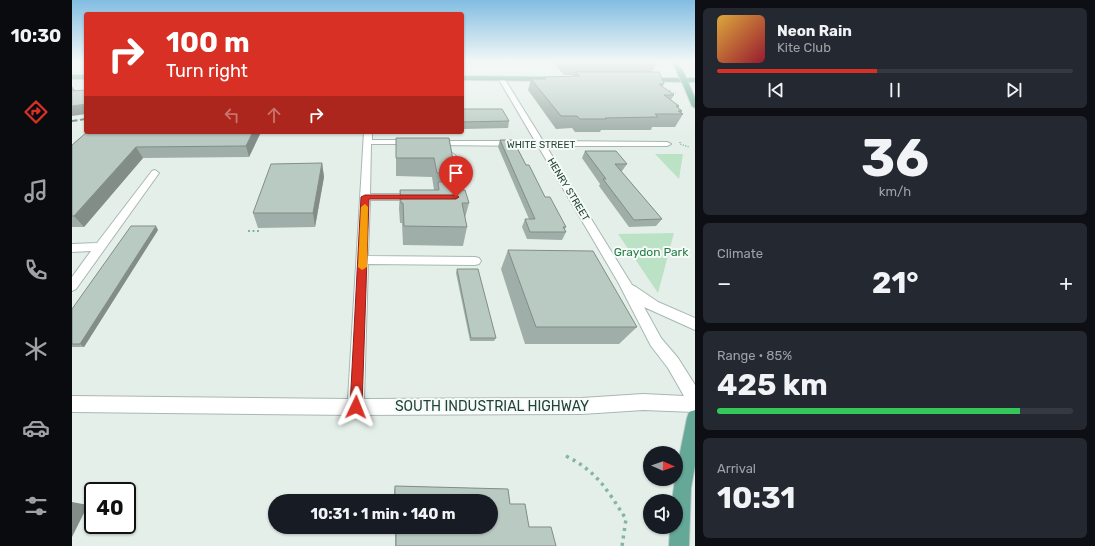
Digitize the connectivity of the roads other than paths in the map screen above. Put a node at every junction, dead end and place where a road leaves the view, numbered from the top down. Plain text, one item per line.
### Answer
1 (506, 86) edge
2 (687, 86) edge
3 (695, 106) edge
4 (368, 137) edge
5 (450, 143) junction
6 (542, 144) junction
7 (667, 144) dead end
8 (155, 173) dead end
9 (365, 197) junction
10 (426, 197) edge
11 (448, 197) edge
12 (102, 247) junction
13 (72, 248) edge
14 (362, 260) junction
15 (475, 261) dead end
16 (623, 280) junction
17 (72, 286) edge
18 (695, 324) edge
19 (695, 400) edge
20 (72, 404) edge
21 (695, 404) edge
22 (356, 407) junction
23 (695, 418) edge
24 (679, 546) edge

1 - 6 street, HENRY STREET
2 - 3 main road, bridge
4 - 5 street, WHITE STREET
4 - 9 street
5 - 6 street, WHITE STREET
5 - 11 street
6 - 7 street, WHITE STREET
6 - 16 street, HENRY STREET
8 - 12 street
9 - 10 street
9 - 14 street
12 - 13 street
12 - 17 street
14 - 15 street
14 - 22 street
16 - 18 street, HENRY STREET
16 - 19 street, HENRY STREET
20 - 22 street, SOUTH INDUSTRIAL HIGHWAY
21 - 22 street, SOUTH INDUSTRIAL HIGHWAY
23 - 24 main road

